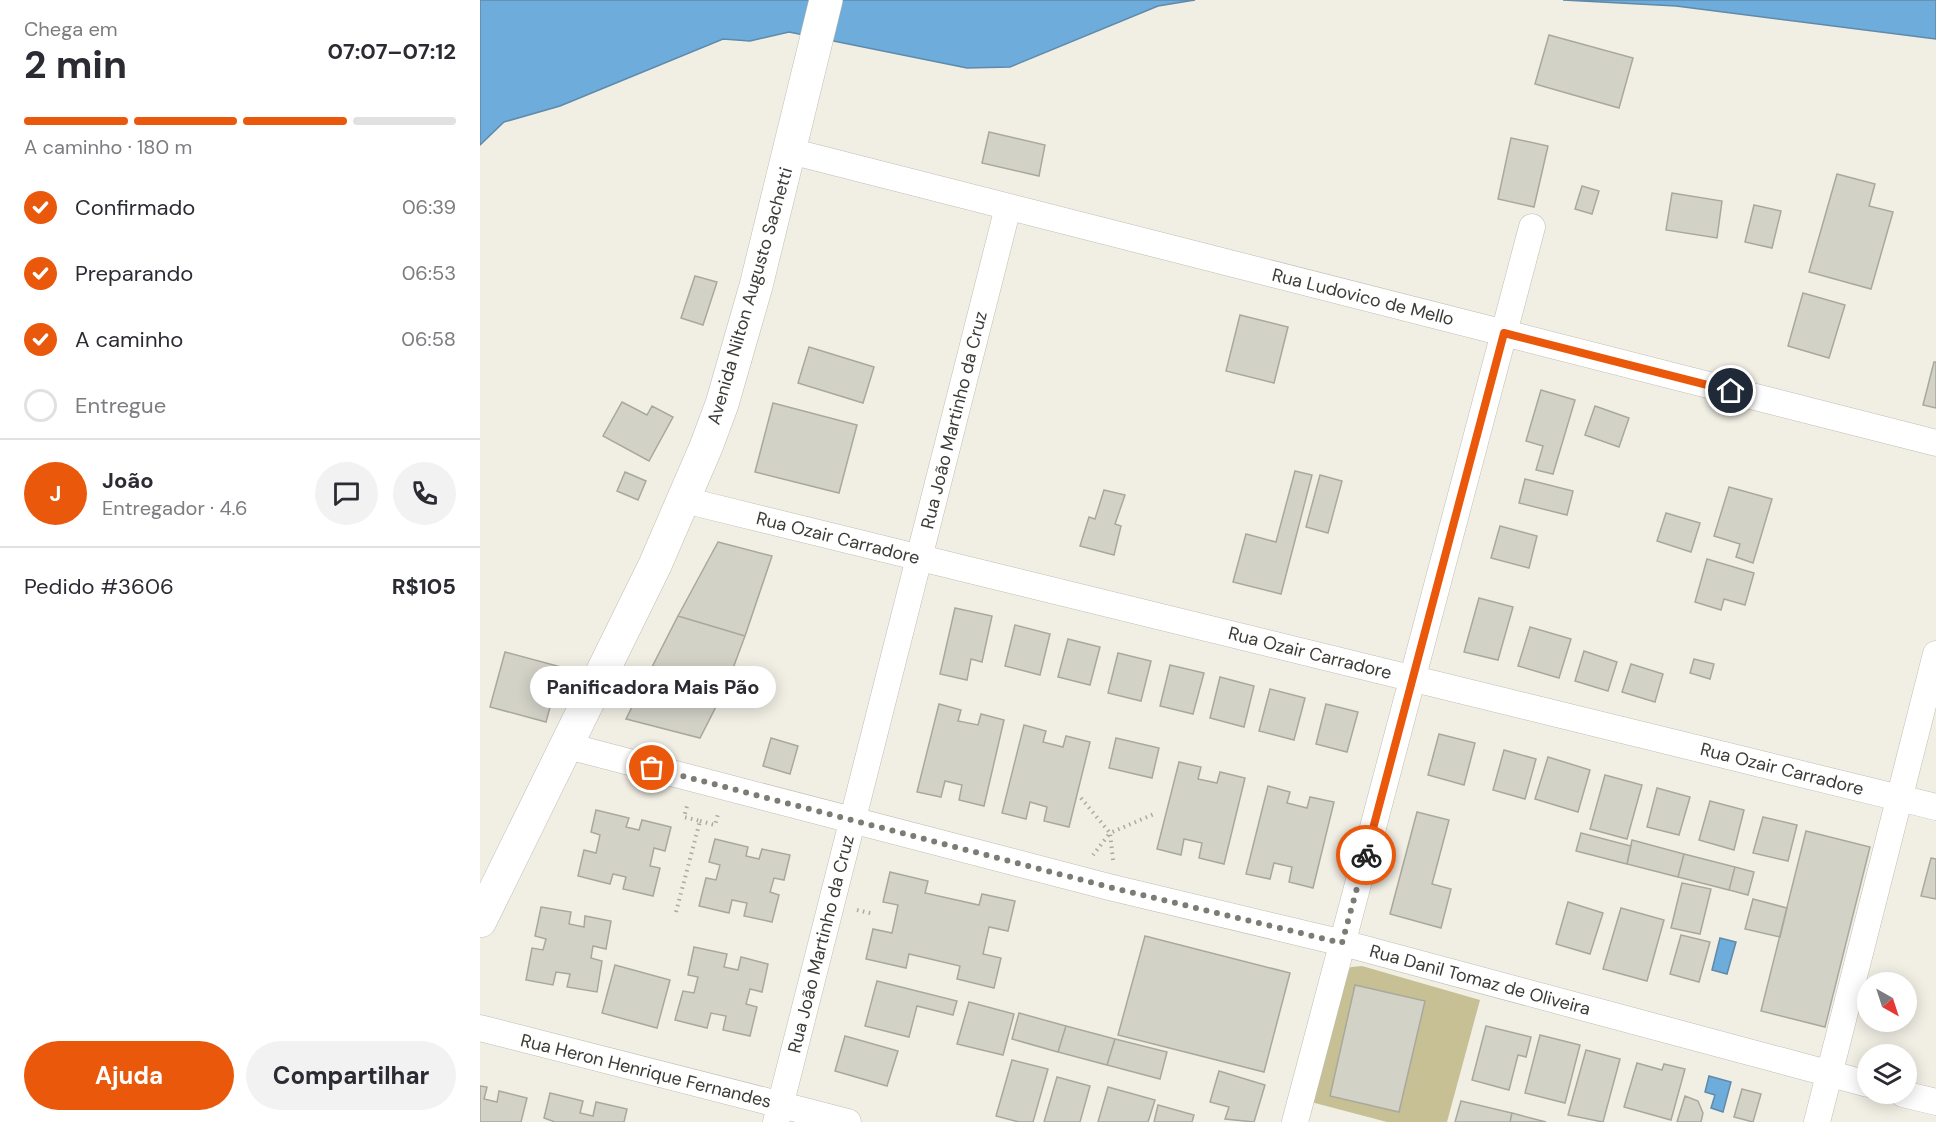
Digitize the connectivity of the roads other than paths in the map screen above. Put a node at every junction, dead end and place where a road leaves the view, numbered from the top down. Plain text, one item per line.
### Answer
1 (826, 0) edge
2 (790, 151) junction
3 (1008, 207) junction
4 (1532, 227) dead end
5 (1504, 333) junction
6 (1936, 443) edge
7 (684, 500) junction
8 (919, 557) junction
9 (1936, 654) edge
10 (1413, 678) junction
11 (568, 746) junction
12 (1899, 798) junction
13 (1936, 807) edge
14 (852, 820) junction
15 (480, 921) edge
16 (1342, 943) junction
17 (480, 1028) edge
18 (1829, 1075) junction
19 (1857, 1081) edge
20 (1917, 1097) edge
21 (1936, 1102) edge
22 (778, 1113) edge
23 (848, 1122) edge
24 (1295, 1122) edge
25 (1817, 1122) edge

1 - 2 main road, Avenida Nilton Augusto Sachetti
2 - 3 street, Rua Ludovico de Mello
2 - 7 main road, Avenida Nilton Augusto Sachetti
3 - 5 street, Rua Ludovico de Mello
3 - 8 street, Rua João Martinho da Cruz
4 - 5 street
5 - 6 street, Rua Ludovico de Mello
5 - 10 street
7 - 8 street, Rua Ozair Carradore
7 - 11 main road, Avenida Nilton Augusto Sachetti
8 - 10 street, Rua Ozair Carradore
8 - 14 street, Rua João Martinho da Cruz
9 - 12 street
10 - 12 street, Rua Ozair Carradore
10 - 16 street
11 - 14 street, Rua Danil Tomaz de Oliveira
11 - 15 main road, Avenida Nilton Augusto Sachetti
12 - 13 street, Rua Ozair Carradore
12 - 18 street
14 - 16 street, Rua Danil Tomaz de Oliveira
14 - 22 street, Rua João Martinho da Cruz
16 - 18 street, Rua Danil Tomaz de Oliveira
16 - 24 street
17 - 22 street, Rua Heron Henrique Fernandes
18 - 19 street, Rua Danil Tomaz de Oliveira
18 - 25 street
20 - 21 street
22 - 23 street, Rua Heron Henrique Fernandes

